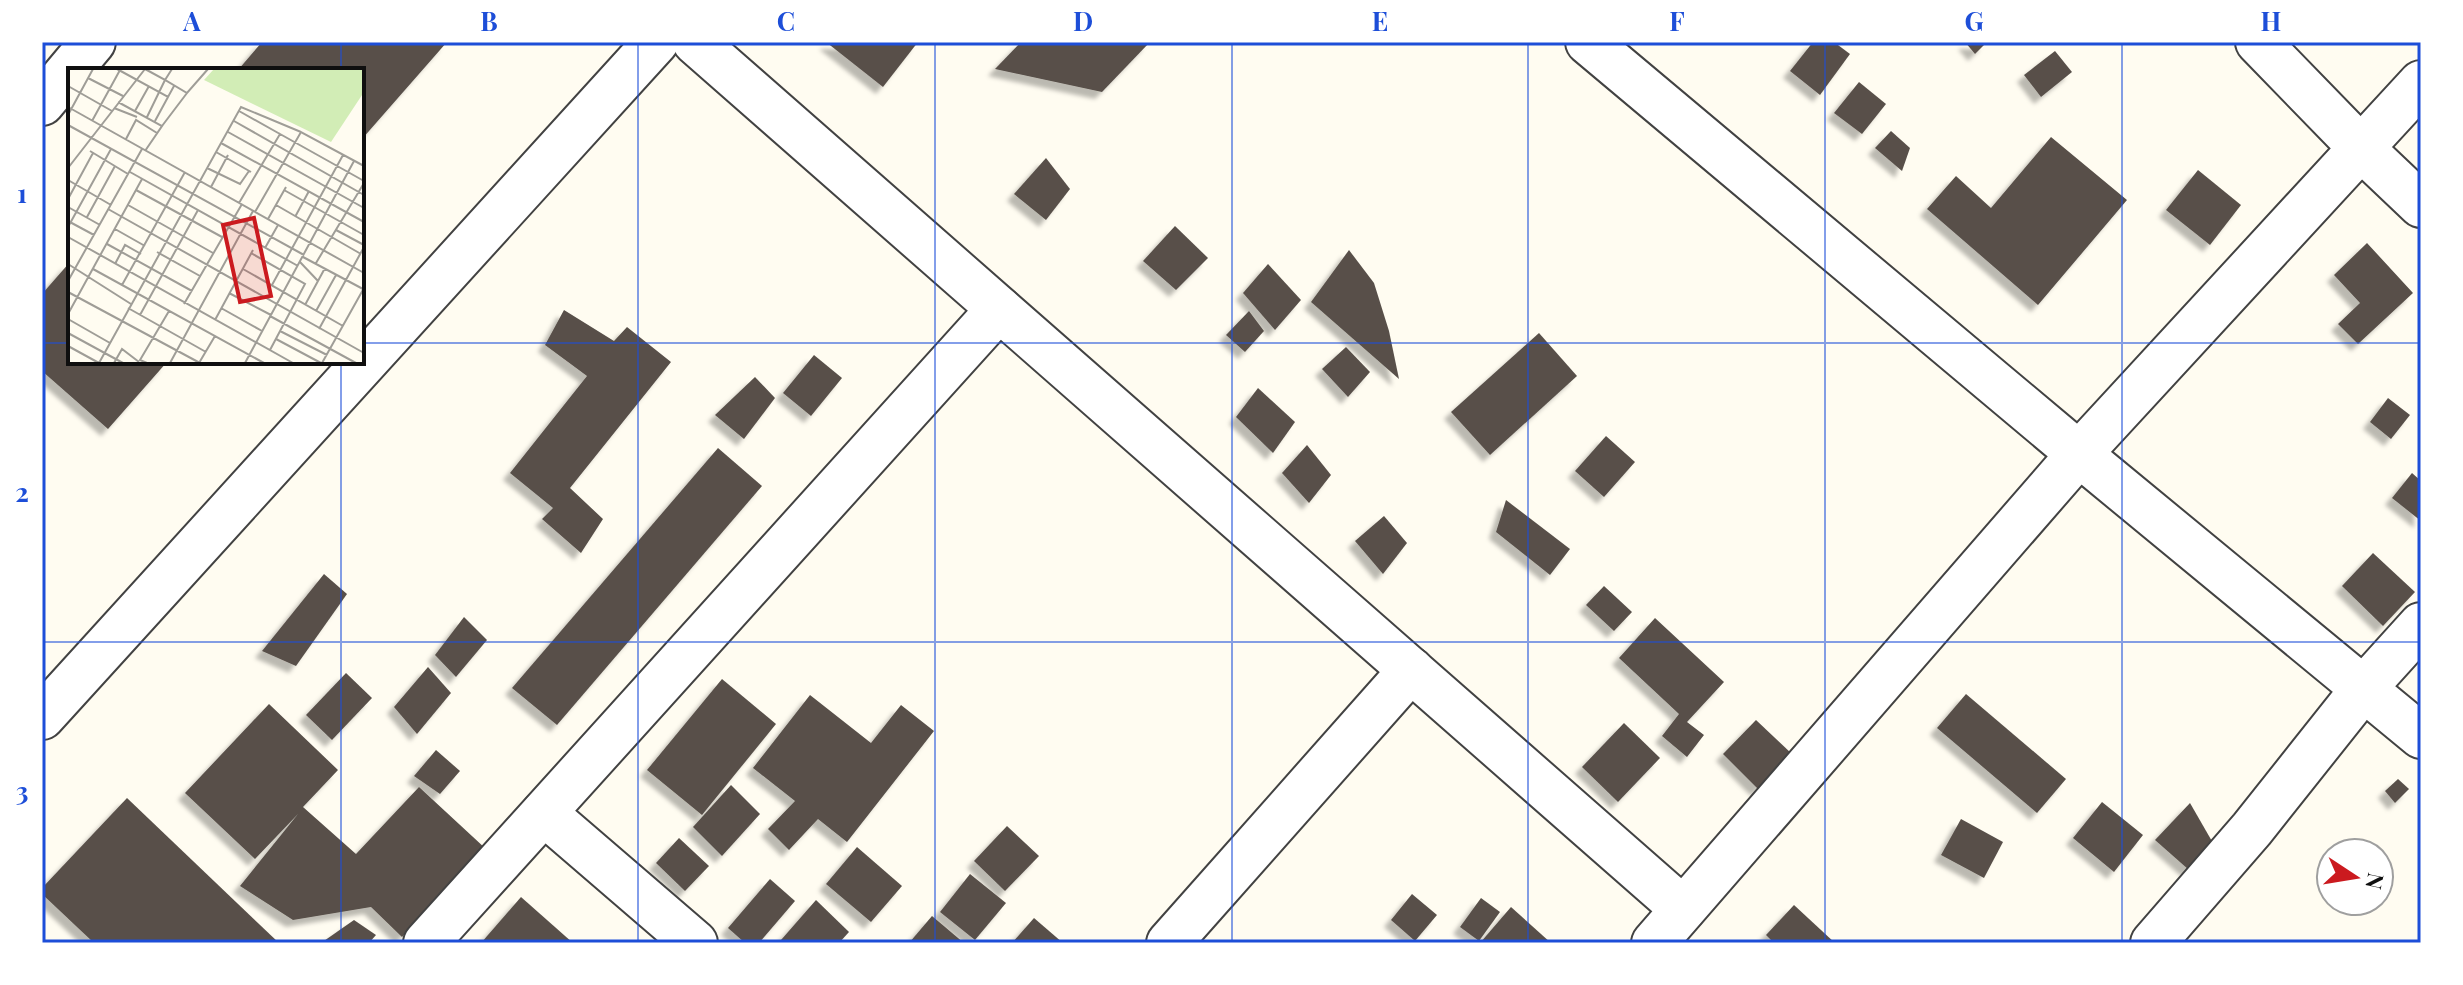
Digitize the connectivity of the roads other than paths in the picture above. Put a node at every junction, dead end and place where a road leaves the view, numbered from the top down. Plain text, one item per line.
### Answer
1 (93, 42) edge
2 (656, 42) edge
3 (695, 42) edge
4 (1588, 42) edge
5 (2258, 42) edge
6 (71, 68) edge
7 (68, 72) edge
8 (2421, 83) edge
9 (42, 103) edge
10 (2361, 148) junction
11 (2421, 205) edge
12 (999, 309) junction
13 (364, 363) edge
14 (363, 364) edge
15 (2079, 454) junction
16 (2421, 625) edge
17 (1411, 670) junction
18 (2364, 688) junction
19 (42, 717) edge
20 (2421, 736) edge
21 (544, 813) junction
22 (1683, 909) junction
23 (426, 943) edge
24 (695, 943) edge
25 (1169, 943) edge
26 (1654, 943) edge
27 (2153, 943) edge

1 - 6 street
2 - 13 street
3 - 12 street
4 - 15 street
5 - 10 street
7 - 9 street
8 - 10 street
10 - 11 street
10 - 15 street
12 - 17 street
12 - 21 street
14 - 19 street
15 - 18 street
15 - 22 street
16 - 18 street
17 - 22 street
17 - 25 street
18 - 20 street
18 - 27 street
21 - 23 street
21 - 24 street
22 - 26 street

